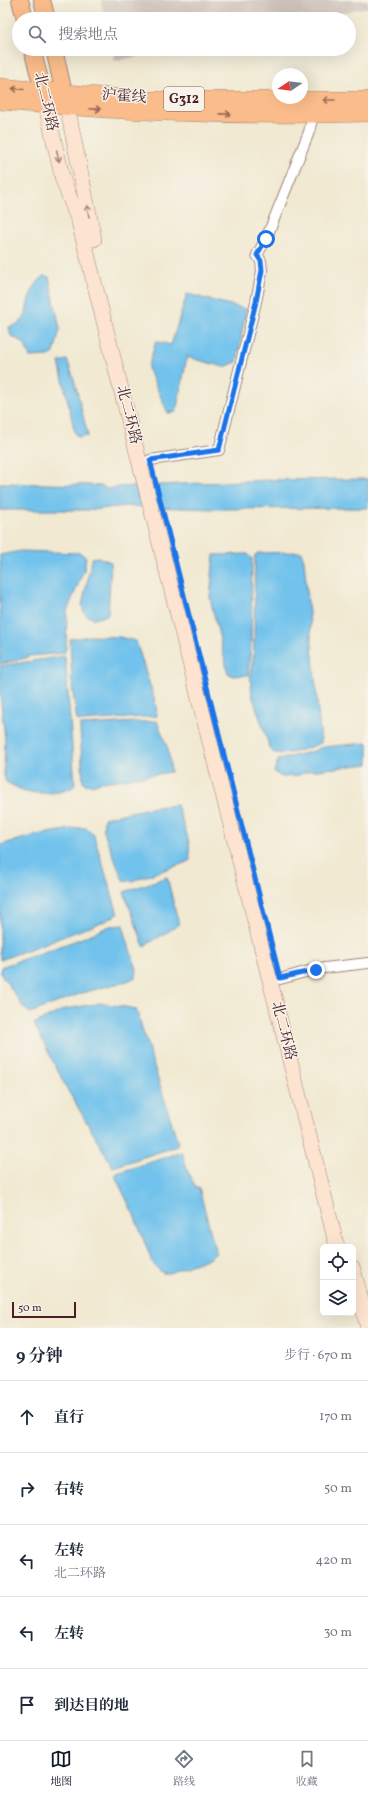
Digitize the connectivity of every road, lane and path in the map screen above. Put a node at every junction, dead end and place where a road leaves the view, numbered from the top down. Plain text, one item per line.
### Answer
1 (20, 0) edge
2 (42, 0) edge
3 (23, 12) edge
4 (45, 12) edge
5 (34, 56) edge
6 (56, 56) edge
7 (0, 87) edge
8 (44, 98) junction
9 (66, 100) junction
10 (368, 100) edge
11 (0, 101) edge
12 (368, 113) edge
13 (313, 115) junction
14 (147, 465) junction
15 (161, 524) junction
16 (368, 963) edge
17 (280, 978) junction
18 (336, 1244) edge
19 (346, 1244) edge
20 (356, 1280) edge
21 (354, 1316) edge
22 (357, 1328) edge
23 (368, 1328) edge

1 - 3 main road
2 - 4 main road
5 - 8 main road, 北二环路
6 - 9 main road, 北二环路
8 -> 7 highway, 沪霍线 / G312
8 - 9 highway, 沪霍线 / G312
8 - 11 highway, 沪霍线 / G312
8 -> 14 main road, 北二环路
10 -> 9 highway, 沪霍线 / G312
9 -> 13 highway, 沪霍线 / G312
14 -> 9 main road, 北二环路
12 - 13 highway, 沪霍线 / G312
13 - 14 street
14 - 15 main road, 北二环路
15 - 17 main road, 北二环路
15 - 18 main road, 北二环路
16 - 17 street
17 - 19 main road, 北二环路
20 - 23 main road
21 - 22 main road

